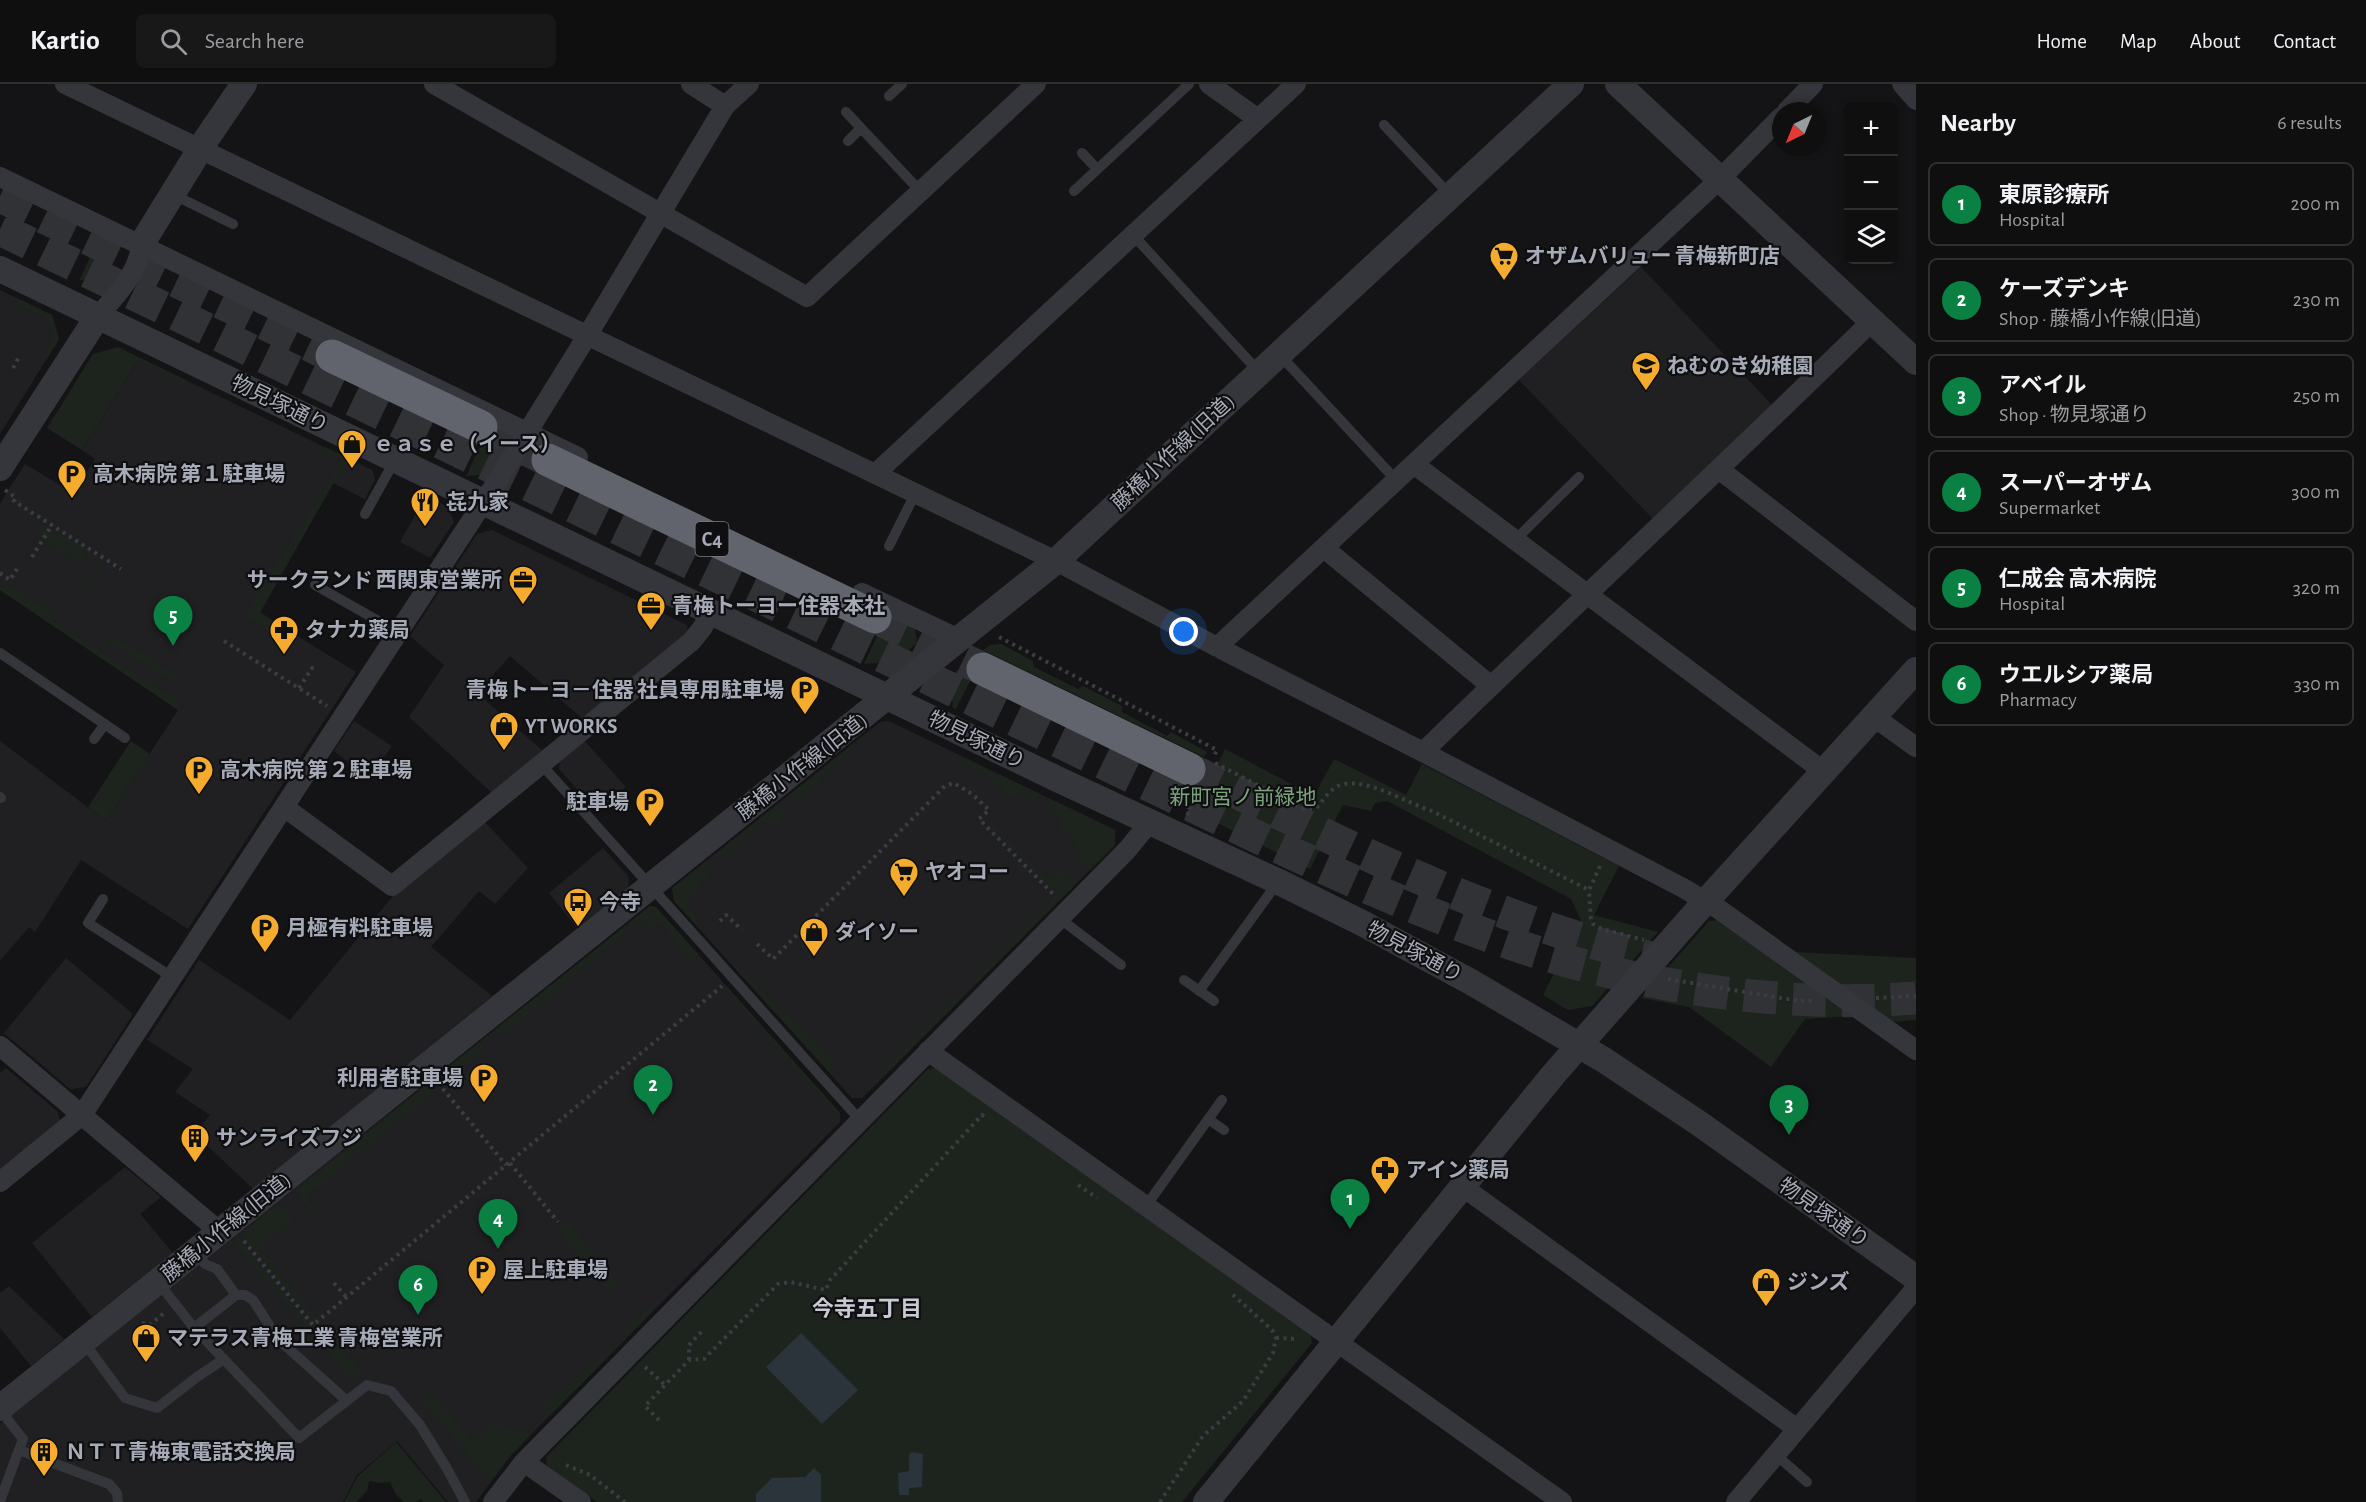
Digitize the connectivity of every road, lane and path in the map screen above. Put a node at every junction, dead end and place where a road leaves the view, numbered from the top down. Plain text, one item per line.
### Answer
1 (65, 84) edge
2 (244, 84) edge
3 (434, 84) edge
4 (691, 84) edge
5 (749, 84) edge
6 (902, 84) edge
7 (1036, 84) edge
8 (1189, 84) edge
9 (1209, 84) edge
10 (1296, 84) edge
11 (1570, 84) edge
12 (1618, 84) edge
13 (1813, 84) edge
14 (1902, 84) edge
15 (889, 96) dead end
16 (1916, 100) edge
17 (1796, 102) edge
18 (724, 106) junction
19 (846, 112) dead end
20 (1258, 119) junction
21 (1384, 125) dead end
22 (1772, 126) edge
23 (861, 128) junction
24 (848, 141) dead end
25 (200, 149) junction
26 (1082, 153) dead end
27 (1097, 169) junction
28 (0, 177) edge
29 (1720, 179) junction
30 (1074, 191) dead end
31 (921, 192) junction
32 (172, 194) junction
33 (1451, 195) junction
34 (661, 214) junction
35 (233, 224) dead end
36 (1134, 236) junction
37 (141, 245) junction
38 (0, 269) edge
39 (98, 316) junction
40 (1872, 321) junction
41 (587, 336) junction
42 (1279, 354) junction
43 (332, 356) tunnel mouth
44 (19, 357) dead end
45 (1916, 362) edge
46 (13, 368) dead end
47 (1259, 372) junction
48 (481, 427) tunnel mouth
49 (527, 432) junction
50 (394, 460) junction
51 (548, 460) tunnel mouth
52 (1415, 465) junction
53 (1720, 470) junction
54 (875, 474) junction
55 (1579, 477) dead end
56 (3, 479) edge
57 (1396, 480) junction
58 (915, 494) junction
59 (483, 502) junction
60 (365, 514) dead end
61 (52, 525) junction
62 (1515, 540) junction
63 (889, 546) dead end
64 (1324, 548) junction
65 (32, 557) dead end
66 (1056, 561) junction
67 (17, 569) dead end
68 (122, 569) dead end
69 (0, 573) edge
70 (315, 585) dead end
71 (1587, 593) junction
72 (710, 611) junction
73 (875, 617) tunnel mouth
74 (1916, 621) edge
75 (398, 632) junction
76 (999, 638) dead end
77 (959, 639) junction
78 (224, 641) dead end
79 (1217, 647) junction
80 (0, 652) edge
81 (983, 669) tunnel mouth
82 (315, 670) dead end
83 (1916, 670) edge
84 (1491, 686) junction
85 (299, 688) junction
86 (889, 697) junction
87 (343, 716) junction
88 (1874, 717) junction
89 (105, 724) junction
90 (126, 738) dead end
91 (94, 739) dead end
92 (1916, 747) edge
93 (1424, 752) junction
94 (541, 764) junction
95 (1823, 771) junction
96 (1193, 780) joint
97 (284, 807) junction
98 (1196, 818) dead end
99 (1150, 822) junction
100 (1609, 849) junction
101 (1279, 882) junction
102 (651, 886) junction
103 (1588, 890) junction
104 (103, 899) dead end
105 (1706, 901) junction
106 (1060, 910) junction
107 (720, 921) dead end
108 (742, 930) dead end
109 (1653, 942) dead end
110 (757, 944) dead end
111 (1121, 965) dead end
112 (172, 977) junction
113 (1659, 977) dead end
114 (732, 978) junction
115 (1184, 980) dead end
116 (1199, 991) junction
117 (1916, 996) edge
118 (1214, 1001) dead end
119 (1846, 1001) junction
120 (1579, 1045) junction
121 (0, 1046) edge
122 (1916, 1050) edge
123 (928, 1051) junction
124 (434, 1079) dead end
125 (1222, 1100) dead end
126 (82, 1114) junction
127 (1209, 1119) junction
128 (860, 1120) junction
129 (993, 1120) dead end
130 (1224, 1130) dead end
131 (508, 1164) junction
132 (1069, 1177) dead end
133 (0, 1182) edge
134 (1463, 1187) junction
135 (1102, 1201) dead end
136 (1146, 1206) junction
137 (558, 1222) dead end
138 (229, 1234) junction
139 (195, 1251) junction
140 (1916, 1278) edge
141 (158, 1281) junction
142 (334, 1283) dead end
143 (1916, 1288) edge
144 (1226, 1290) dead end
145 (236, 1295) junction
146 (346, 1298) junction
147 (195, 1328) junction
148 (703, 1330) dead end
149 (83, 1341) junction
150 (1336, 1342) junction
151 (631, 1353) junction
152 (224, 1359) junction
153 (689, 1360) junction
154 (664, 1385) junction
155 (347, 1401) junction
156 (0, 1409) edge
157 (659, 1420) dead end
158 (1796, 1428) junction
159 (19, 1450) junction
160 (1775, 1454) junction
161 (524, 1462) junction
162 (1807, 1482) dead end
163 (0, 1501) edge
164 (118, 1502) edge
165 (465, 1502) edge
166 (493, 1502) edge
167 (581, 1502) edge
168 (1160, 1502) edge
169 (1206, 1502) edge
170 (1562, 1502) edge
171 (1736, 1502) edge

1 - 25 street
2 - 25 street
3 - 34 street
4 - 18 street
5 - 18 street
6 - 15 lane
7 - 31 street
8 - 27 lane
9 - 20 street
10 - 20 street
11 - 33 street, 藤橋小作線(旧道)
12 - 29 street
13 - 17 street
14 - 16 street
18 - 34 street
19 - 23 lane
20 - 36 street
21 - 33 lane
22 - 29 street
23 - 24 lane
23 - 31 lane
25 - 32 street
25 - 41 street
26 - 27 lane
27 - 30 lane
28 - 37 street
29 - 40 street
29 - 52 street
31 - 34 street
32 - 35 lane
32 - 37 street
33 - 42 street, 藤橋小作線(旧道)
34 - 41 street
36 - 47 lane
36 - 54 street
37 - 39 street
37 - 49 street
38 - 39 street, 物見塚通り
39 - 50 street, 物見塚通り
39 - 56 street
40 - 45 street
40 - 53 street
41 - 49 street
41 - 54 street
42 - 47 street, 藤橋小作線(旧道)
42 - 57 lane
43 - 48 highway
44 - 46 path
47 - 66 street, 藤橋小作線(旧道)
49 - 59 street
49 - 77 street
50 - 59 street, 物見塚通り
50 - 60 lane
51 - 73 highway, C4
52 - 57 street
52 - 62 street
53 - 71 street
53 - 74 street
54 - 58 street
55 - 62 lane
56 - 61 path
57 - 64 street
58 - 63 lane
58 - 66 street
59 - 72 street, 物見塚通り
59 - 75 street
61 - 65 path
61 - 68 path
62 - 71 street
64 - 79 street
64 - 84 street
66 - 77 street, 藤橋小作線(旧道)
66 - 79 street
67 - 69 path
70 - 75 lane
71 - 84 street
71 - 95 street
72 - 86 street, 物見塚通り
72 - 94 street
75 - 87 street
76 - 103 path
77 - 86 street, 藤橋小作線(旧道)
78 - 85 path
79 - 93 street
80 - 89 lane
81 - 96 highway
82 - 85 path
83 - 88 street
84 - 93 street
85 - 87 path
86 - 99 street, 物見塚通り
86 - 102 street, 藤橋小作線(旧道)
87 - 97 street
88 - 92 street
88 - 95 street
89 - 90 lane
89 - 91 lane
93 - 100 street
94 - 97 street
94 - 102 lane
95 - 105 street
96 - 98 path
97 - 112 street
99 - 101 street, 物見塚通り
99 - 106 street
100 - 103 path
100 - 105 street
101 - 116 lane
101 - 120 street, 物見塚通り
102 - 114 lane
102 - 138 street, 藤橋小作線(旧道)
103 - 109 path
104 - 112 lane
105 - 119 street
105 - 120 street
106 - 110 path
106 - 111 lane
106 - 123 street
107 - 108 path
112 - 126 street
113 - 119 path
114 - 128 lane
114 - 131 path
115 - 116 lane
116 - 118 lane
117 - 119 path
119 - 122 street
120 - 134 street
120 - 140 street, 物見塚通り
121 - 126 street
123 - 128 street
123 - 136 street
124 - 131 path
125 - 127 lane
126 - 133 street
126 - 138 street
127 - 130 lane
127 - 136 lane
128 - 151 street
129 - 153 path
131 - 137 path
131 - 146 path
132 - 135 path
134 - 150 street
134 - 158 street
136 - 150 street
138 - 139 street, 藤橋小作線(旧道)
138 - 146 path
139 - 141 street, 藤橋小作線(旧道)
139 - 145 lane
141 - 147 lane
141 - 149 street, 藤橋小作線(旧道)
142 - 146 path
143 - 158 street
144 - 168 path
145 - 147 lane
145 - 155 lane
147 - 152 lane
148 - 153 path
149 - 152 lane
149 - 156 street, 藤橋小作線(旧道)
150 - 169 street
150 - 170 street
151 - 154 path
151 - 161 street
152 - 155 lane
153 - 154 path
154 - 157 path
155 - 165 lane
156 - 159 lane
158 - 160 street
159 - 163 lane
159 - 164 lane
160 - 162 lane
160 - 171 street
161 - 166 street
161 - 167 street

